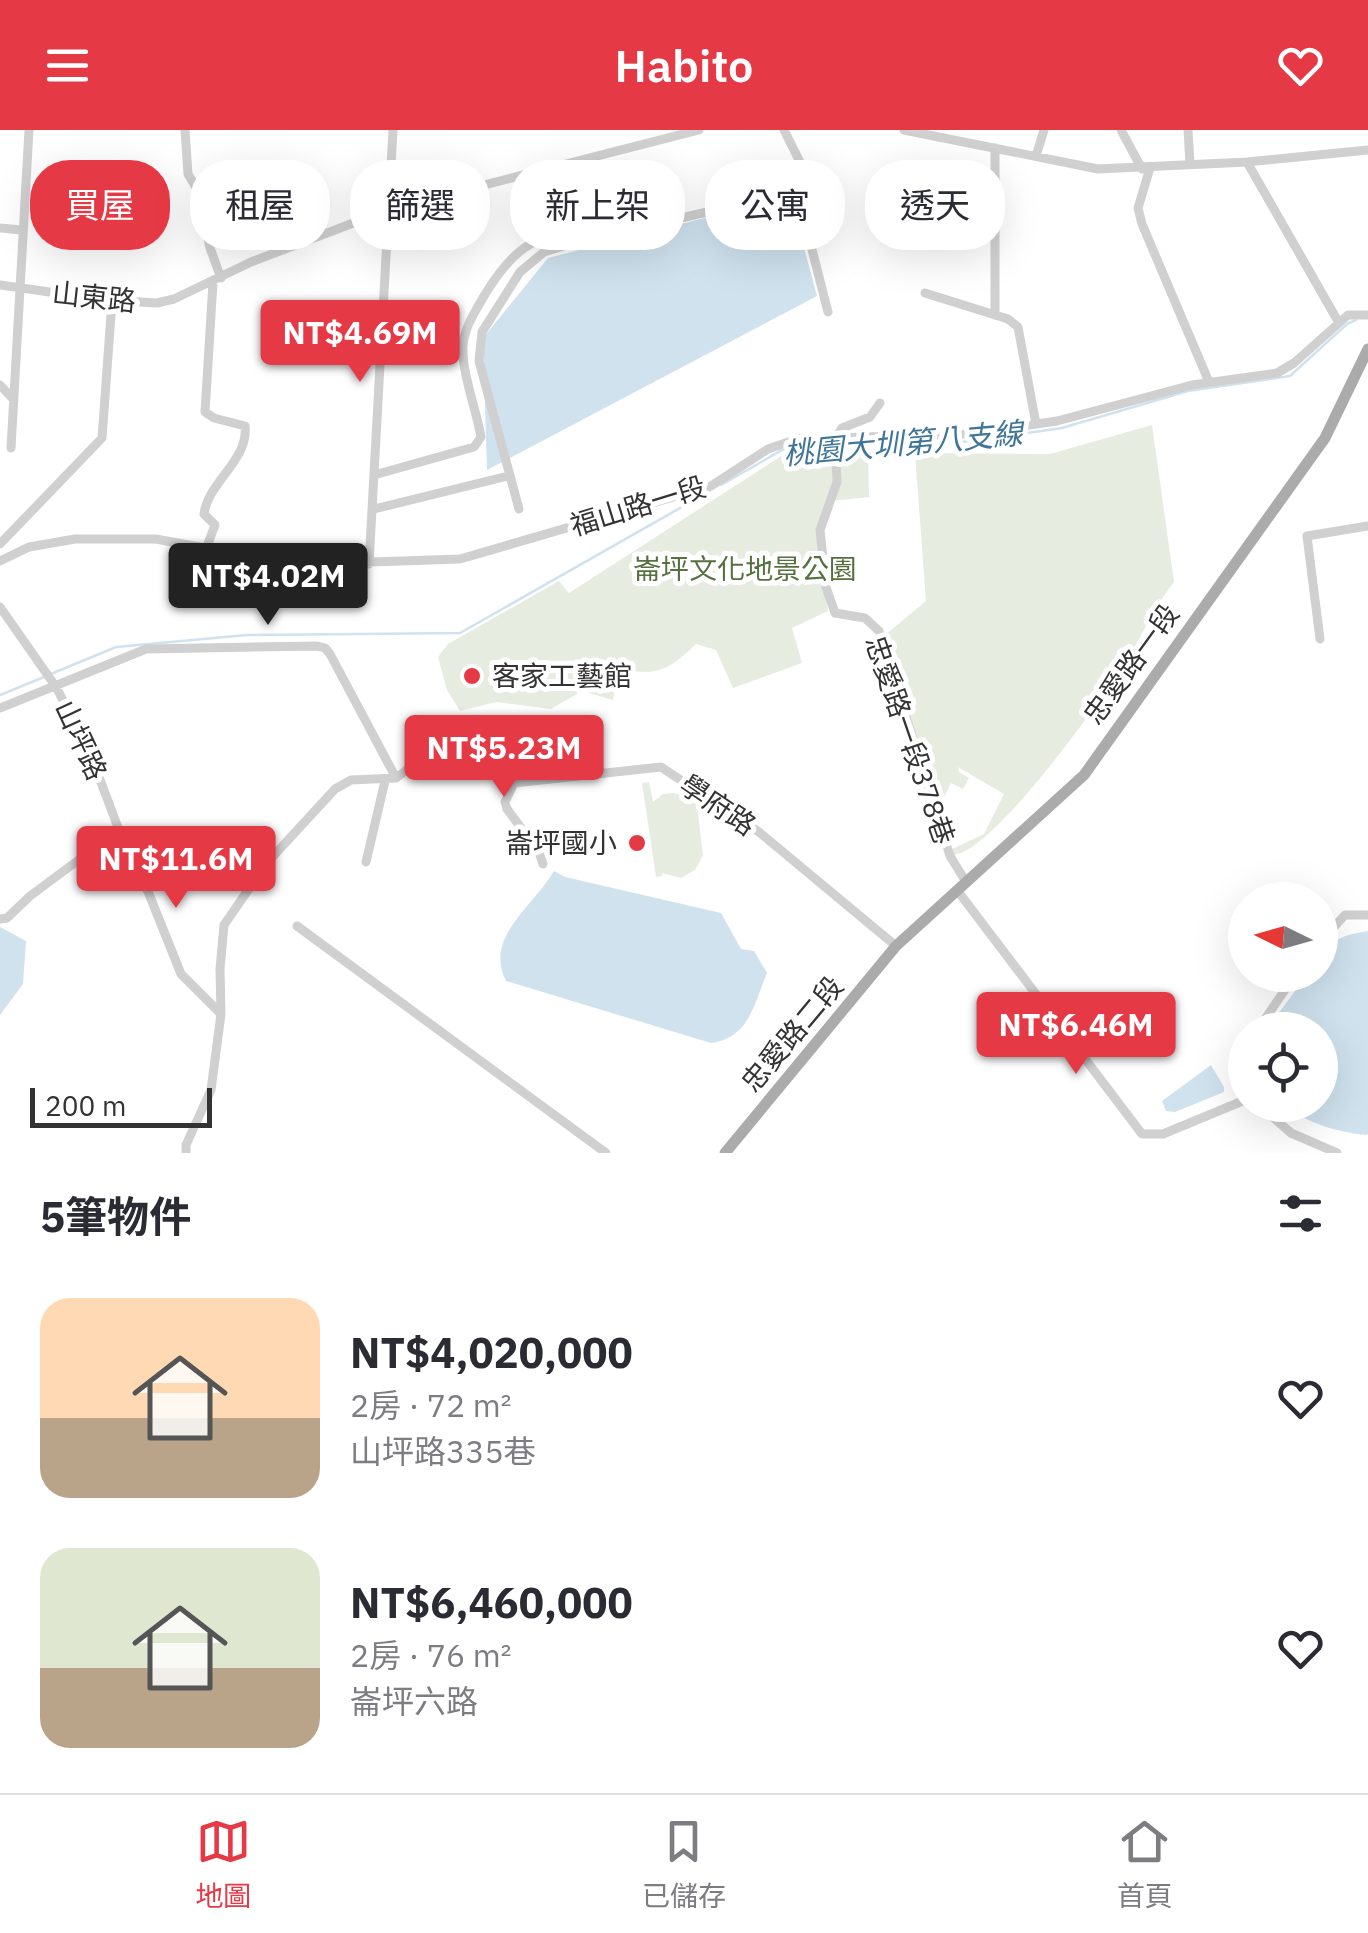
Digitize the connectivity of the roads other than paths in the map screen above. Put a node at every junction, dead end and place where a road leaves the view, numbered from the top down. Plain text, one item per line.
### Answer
1 (29, 130) edge
2 (184, 130) edge
3 (393, 130) edge
4 (700, 130) edge
5 (784, 130) edge
6 (904, 130) edge
7 (1044, 130) edge
8 (1121, 130) edge
9 (1188, 130) edge
10 (995, 148) junction
11 (1368, 150) edge
12 (1036, 156) junction
13 (585, 159) junction
14 (392, 160) edge
15 (799, 160) edge
16 (1247, 162) junction
17 (1190, 164) junction
18 (1146, 168) junction
19 (490, 183) edge
20 (705, 213) edge
21 (350, 224) edge
22 (0, 228) edge
23 (22, 230) junction
24 (388, 250) edge
25 (812, 250) edge
26 (217, 280) junction
27 (0, 285) edge
28 (18, 288) junction
29 (924, 293) dead end
30 (112, 301) junction
31 (828, 312) dead end
32 (994, 315) junction
33 (1368, 316) edge
34 (1340, 323) junction
35 (1368, 349) edge
36 (1364, 373) edge
37 (1208, 382) junction
38 (0, 385) edge
39 (14, 400) junction
40 (880, 403) dead end
41 (1036, 424) junction
42 (836, 443) junction
43 (11, 448) dead end
44 (374, 475) junction
45 (508, 476) junction
46 (519, 509) dead end
47 (374, 510) junction
48 (1368, 526) edge
49 (0, 544) edge
50 (206, 549) junction
51 (0, 562) edge
52 (369, 564) junction
53 (0, 608) edge
54 (1320, 638) dead end
55 (56, 687) junction
56 (0, 708) edge
57 (390, 779) junction
58 (514, 783) junction
59 (119, 830) junction
60 (366, 862) dead end
61 (542, 864) dead end
62 (962, 886) junction
63 (1368, 915) edge
64 (0, 919) edge
65 (1338, 923) edge
66 (297, 926) dead end
67 (896, 946) junction
68 (221, 1014) junction
69 (1228, 1107) edge
70 (1278, 1122) edge
71 (186, 1153) edge
72 (606, 1153) edge
73 (725, 1153) edge
74 (1337, 1153) edge

1 - 23 street
2 - 26 street
3 - 14 street
4 - 13 street, 山東路
5 - 15 street
6 - 10 street
7 - 12 street
8 - 18 street
9 - 17 street
10 - 12 street
10 - 32 street
11 - 16 street
12 - 18 street
13 - 19 street, 山東路
13 - 44 street
16 - 17 street
16 - 34 street
17 - 18 street
18 - 37 street
20 - 45 street
21 - 26 street, 山東路
22 - 23 street
23 - 28 street
24 - 44 street
25 - 31 street
26 - 30 street, 山東路
26 - 50 street
27 - 28 street, 山東路
28 - 30 street, 山東路
28 - 39 street
29 - 32 street
30 - 49 street
32 - 41 street
33 - 34 street, 福山路一段
34 - 37 street, 福山路一段
35 - 36 main road, 忠愛路一段
36 - 62 main road, 忠愛路一段
37 - 41 street, 福山路一段
38 - 39 street
39 - 43 street
40 - 42 street
41 - 42 street, 福山路一段
42 - 52 street, 福山路一段
42 - 62 street, 忠愛路一段378巷
44 - 47 street
45 - 46 street
45 - 47 street
47 - 52 street
48 - 54 street
50 - 51 street, 福山路一段
50 - 52 street, 福山路一段
53 - 55 street, 山坪路
55 - 56 street
55 - 57 street
55 - 59 street, 山坪路
57 - 58 street
57 - 60 street
57 - 68 street
58 - 61 street
58 - 67 street, 學府路
59 - 64 street
59 - 68 street, 山坪路
62 - 67 main road, 忠愛路一段
62 - 69 street
63 - 65 street
66 - 72 street
67 - 73 main road, 忠愛路二段
68 - 71 street
70 - 74 street

